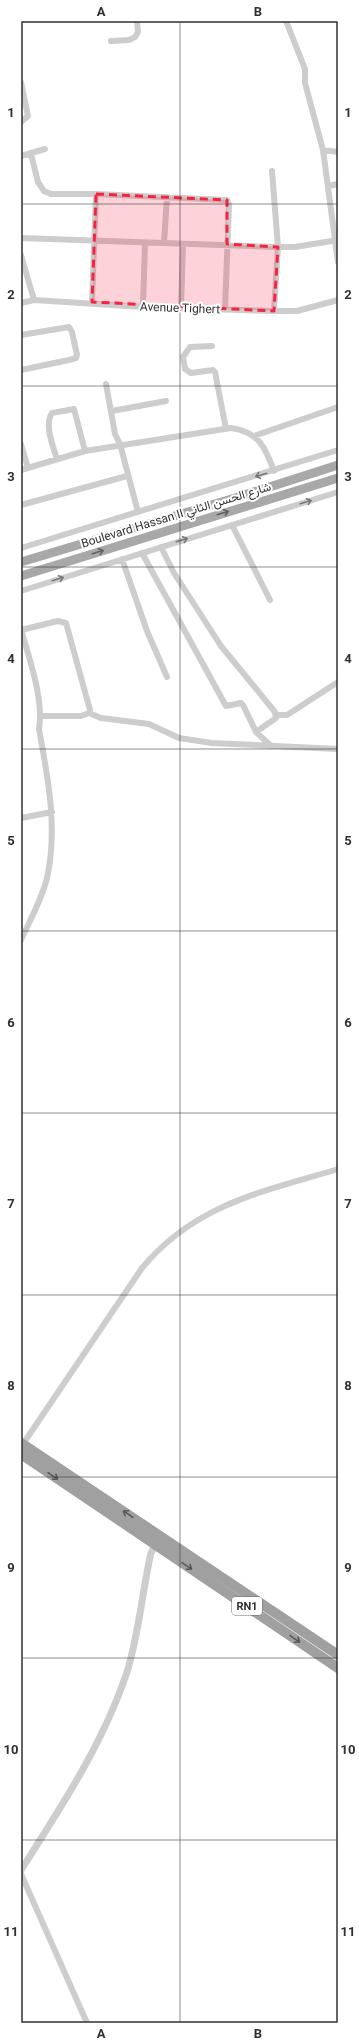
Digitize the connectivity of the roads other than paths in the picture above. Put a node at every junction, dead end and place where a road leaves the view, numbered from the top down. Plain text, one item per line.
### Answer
1 (137, 21) edge
2 (286, 21) edge
3 (111, 41) dead end
4 (21, 86) edge
5 (21, 122) edge
6 (45, 148) dead end
7 (323, 150) junction
8 (338, 152) edge
9 (31, 154) junction
10 (21, 156) edge
11 (272, 171) dead end
12 (338, 184) edge
13 (329, 186) junction
14 (96, 194) junction
15 (167, 197) junction
16 (21, 238) edge
17 (337, 240) edge
18 (93, 241) junction
19 (145, 243) junction
20 (164, 243) junction
21 (183, 244) junction
22 (227, 244) junction
23 (278, 247) junction
24 (21, 255) edge
25 (338, 262) edge
26 (34, 300) junction
27 (338, 300) edge
28 (92, 302) junction
29 (21, 303) edge
30 (143, 307) junction
31 (181, 308) junction
32 (225, 310) junction
33 (274, 311) junction
34 (21, 335) edge
35 (212, 346) dead end
36 (21, 370) edge
37 (106, 384) dead end
38 (166, 401) dead end
39 (338, 407) edge
40 (112, 411) junction
41 (226, 429) junction
42 (254, 436) junction
43 (21, 444) edge
44 (120, 444) junction
45 (338, 450) edge
46 (85, 451) junction
47 (57, 459) junction
48 (338, 465) edge
49 (28, 468) junction
50 (21, 470) edge
51 (274, 471) junction
52 (127, 476) junction
53 (338, 478) edge
54 (338, 492) edge
55 (21, 505) edge
56 (138, 512) junction
57 (232, 525) junction
58 (161, 547) junction
59 (21, 548) edge
60 (142, 553) junction
61 (122, 559) junction
62 (21, 562) edge
63 (21, 576) edge
64 (21, 591) edge
65 (270, 600) dead end
66 (21, 629) edge
67 (167, 678) dead end
68 (338, 682) edge
69 (89, 713) junction
70 (276, 715) junction
71 (41, 716) junction
72 (256, 732) junction
73 (271, 746) junction
74 (338, 750) edge
75 (52, 812) junction
76 (21, 818) edge
77 (21, 940) edge
78 (338, 1169) edge
79 (22, 1447) edge
80 (158, 1540) junction
81 (338, 1655) edge
82 (338, 1668) edge
83 (21, 1870) edge
84 (21, 1874) edge
85 (87, 2023) edge

1 - 3 street
2 - 7 street
4 - 5 street
6 - 9 street
7 - 8 street
7 - 13 street
9 - 10 street
9 - 14 street
11 - 23 street
12 - 13 street
13 - 17 street
14 - 15 street
14 - 18 street
15 - 20 street
15 - 22 street
16 - 18 street
17 - 23 street
17 - 25 street
18 - 19 street
18 - 28 street
19 - 20 street
19 - 30 street
20 - 21 street
21 - 22 street
21 - 31 street
22 - 23 street
22 - 32 street
23 - 33 street
24 - 26 street
26 - 28 street, Avenue Tighert
26 - 29 street, Avenue Tighert
27 - 33 street, Avenue Tighert
28 - 30 street, Avenue Tighert
30 - 31 street, Avenue Tighert
31 - 32 street, Avenue Tighert
32 - 33 street, Avenue Tighert
34 - 36 street
35 - 41 street
37 - 40 street
38 - 40 street
39 - 42 street
40 - 44 street
41 - 42 street
41 - 44 street
42 - 51 street
43 - 49 street
44 - 46 street
44 - 52 street
45 - 51 street
46 - 47 street
46 - 47 street
47 - 49 street
48 - 62 main road, Boulevard Hassan II شارع الحسن الثاني
49 - 50 street
51 -> 56 street
52 - 55 street
52 - 56 street
63 -> 53 main road, Boulevard Hassan II شارع الحسن الثاني
57 -> 54 street
56 - 59 street
58 -> 57 street
57 - 65 street
58 - 60 street
58 - 70 street
60 - 61 street
60 - 72 street
64 -> 61 street
61 - 67 street
66 - 69 street
66 - 71 street
68 - 70 street
69 - 71 street
69 - 73 street
70 - 72 street
71 - 75 street
72 - 73 street
73 - 74 street
75 - 76 street
75 - 77 street
78 - 79 street
79 - 80 highway, RN1
80 - 81 highway, RN1
80 -> 82 highway, RN1
80 - 83 street
84 - 85 street

